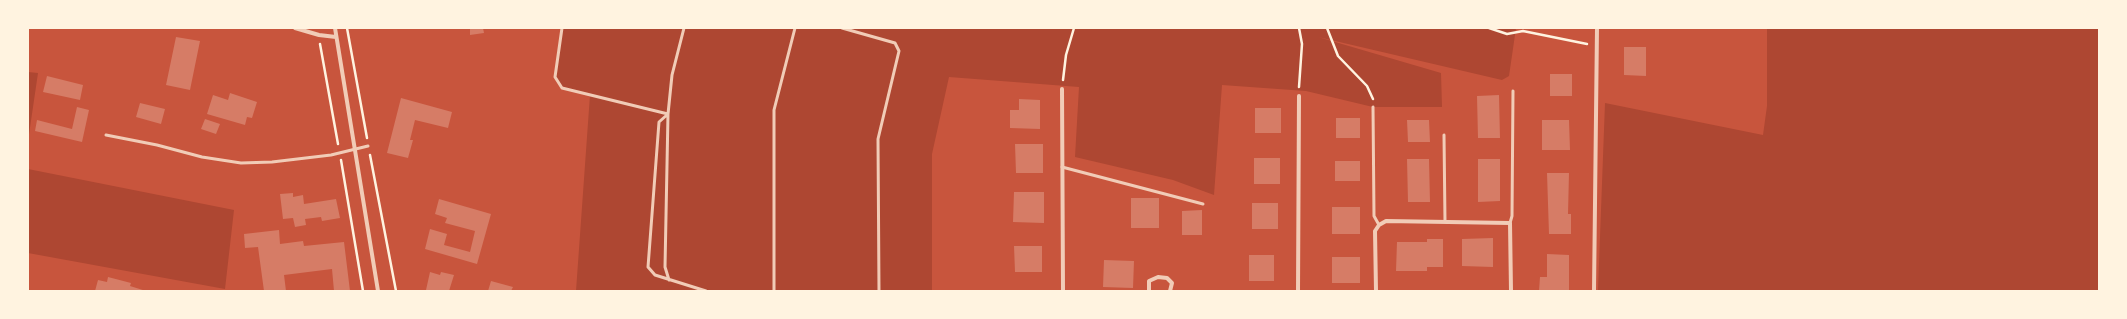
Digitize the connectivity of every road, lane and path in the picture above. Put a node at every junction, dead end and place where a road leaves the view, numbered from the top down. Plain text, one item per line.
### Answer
1 (294, 28) edge
2 (335, 28) edge
3 (347, 28) edge
4 (562, 28) edge
5 (684, 28) edge
6 (795, 28) edge
7 (842, 28) edge
8 (1074, 28) edge
9 (1299, 28) edge
10 (1327, 28) edge
11 (1489, 28) edge
12 (1597, 28) edge
13 (336, 36) junction
14 (1597, 46) junction
15 (1062, 89) joint
16 (1513, 91) dead end
17 (1299, 96) joint
18 (1373, 107) joint
19 (668, 114) junction
20 (106, 135) dead end
21 (1444, 135) dead end
22 (368, 146) junction
23 (354, 150) junction
24 (1062, 166) junction
25 (1203, 204) dead end
26 (1445, 222) junction
27 (1510, 223) junction
28 (1379, 225) junction
29 (668, 280) junction
30 (378, 291) edge
31 (396, 291) edge
32 (706, 291) edge
33 (774, 291) edge
34 (879, 291) edge
35 (1063, 291) edge
36 (1149, 291) edge
37 (1170, 291) edge
38 (1298, 291) edge
39 (1376, 291) edge
40 (1511, 291) edge
41 (1594, 291) edge

1 - 13 street
2 - 13 street
3 - 22 path
4 - 19 lane
5 - 19 lane
6 - 33 lane
7 - 34 lane
8 - 15 path
9 - 17 path
10 - 18 path
11 - 14 path
12 - 14 street
13 - 23 street
14 - 41 street
15 - 24 street
16 - 27 lane
17 - 38 street
18 - 28 lane
19 - 29 lane
19 - 29 lane
20 - 23 lane
21 - 26 lane
22 - 23 lane
22 - 31 path
23 - 30 street
24 - 25 lane
24 - 35 street
26 - 27 street
26 - 28 street
27 - 40 street
28 - 39 street
29 - 32 lane
36 - 37 street

